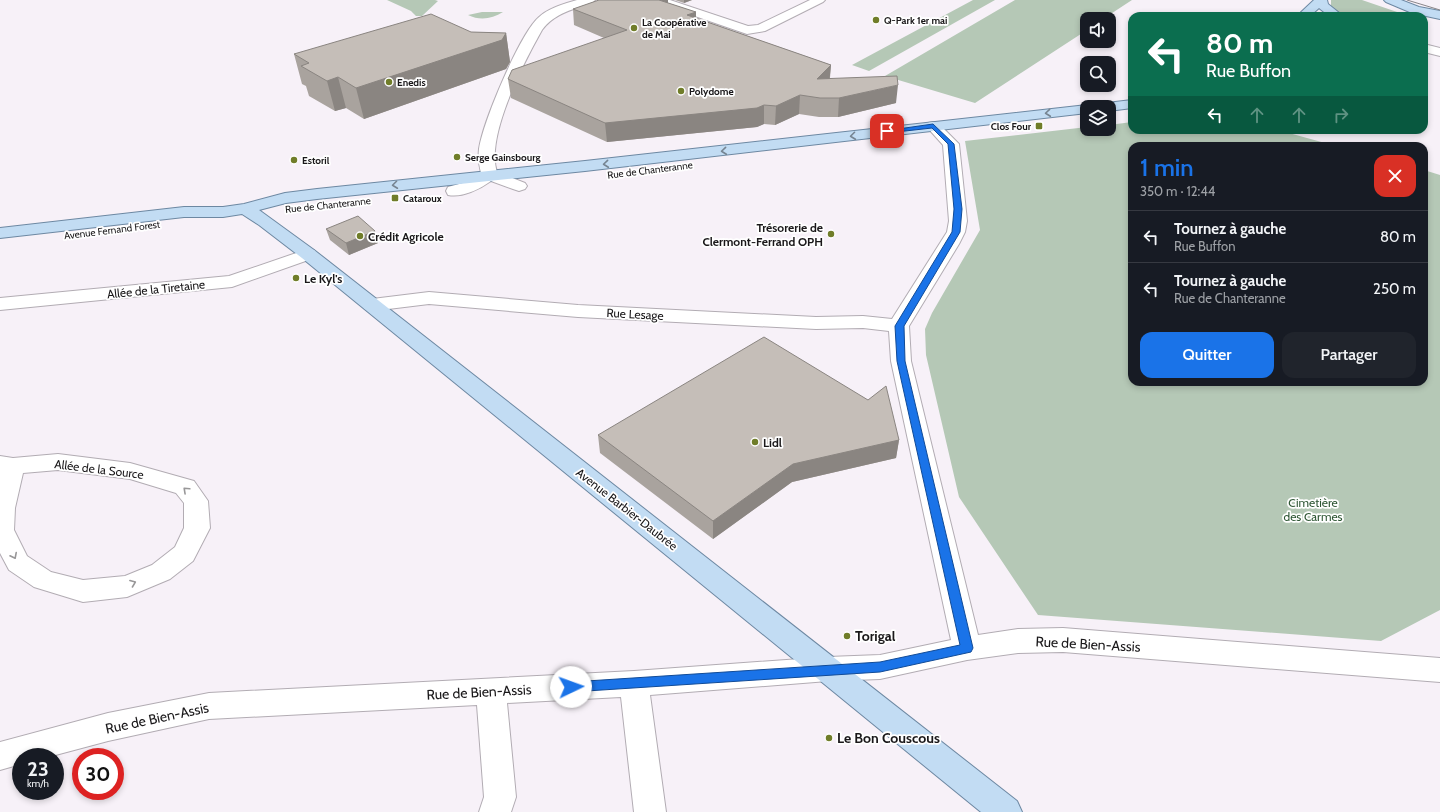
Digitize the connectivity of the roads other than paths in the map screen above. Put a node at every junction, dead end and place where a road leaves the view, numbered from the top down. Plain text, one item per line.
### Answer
1 (589, 0) edge
2 (658, 0) edge
3 (819, 0) edge
4 (1320, 0) edge
5 (1392, 1) edge
6 (1423, 5) edge
7 (1307, 12) edge
8 (1331, 12) edge
9 (1408, 12) edge
10 (1440, 18) edge
11 (1428, 22) edge
12 (1428, 49) edge
13 (1440, 52) edge
14 (1128, 104) edge
15 (1116, 106) edge
16 (1080, 110) edge
17 (1128, 116) edge
18 (1116, 117) edge
19 (1080, 121) edge
20 (939, 131) junction
21 (490, 176) junction
22 (519, 186) junction
23 (454, 191) junction
24 (245, 210) junction
25 (223, 212) junction
26 (0, 233) edge
27 (0, 243) edge
28 (308, 254) junction
29 (0, 304) edge
30 (372, 304) junction
31 (899, 326) junction
32 (7, 465) edge
33 (967, 648) junction
34 (828, 669) junction
35 (1440, 670) edge
36 (634, 684) junction
37 (491, 691) junction
38 (0, 756) edge
39 (495, 812) edge
40 (650, 812) edge
41 (1006, 812) edge

1 - 21 street
2 - 3 street
4 - 7 main road
4 - 8 main road
5 - 6 main road
6 - 9 main road
6 - 10 main road
10 - 11 main road
12 - 13 street
14 - 15 main road
16 -> 20 main road, Rue de Chanteranne
17 - 18 main road
19 - 20 main road, Rue de Chanteranne
20 -> 21 main road, Rue de Chanteranne
20 - 22 main road, Rue de Chanteranne
20 - 31 street
21 - 22 street
21 - 23 street
21 -> 24 main road, Rue de Chanteranne
22 - 23 main road, Rue de Chanteranne
23 - 24 main road, Rue de Chanteranne
24 - 25 main road, Avenue Fernand Forest
24 - 28 main road, Avenue Barbier-Daubrée
25 - 26 main road, Avenue Fernand Forest
25 - 27 main road, Avenue Fernand Forest
28 - 29 street, Allée de la Tiretaine
28 - 30 main road, Avenue Barbier-Daubrée
30 - 31 street, Rue Lesage
30 - 34 main road, Avenue Barbier-Daubrée
31 - 33 street
32 -> 32 street, Allée de la Source
33 - 34 street, Rue de Bien-Assis
33 - 35 street, Rue de Bien-Assis
34 - 36 street, Rue de Bien-Assis
34 - 41 main road, Avenue Barbier-Daubrée
36 - 37 street, Rue de Bien-Assis
36 - 40 street
37 - 38 street, Rue de Bien-Assis
37 - 39 street

